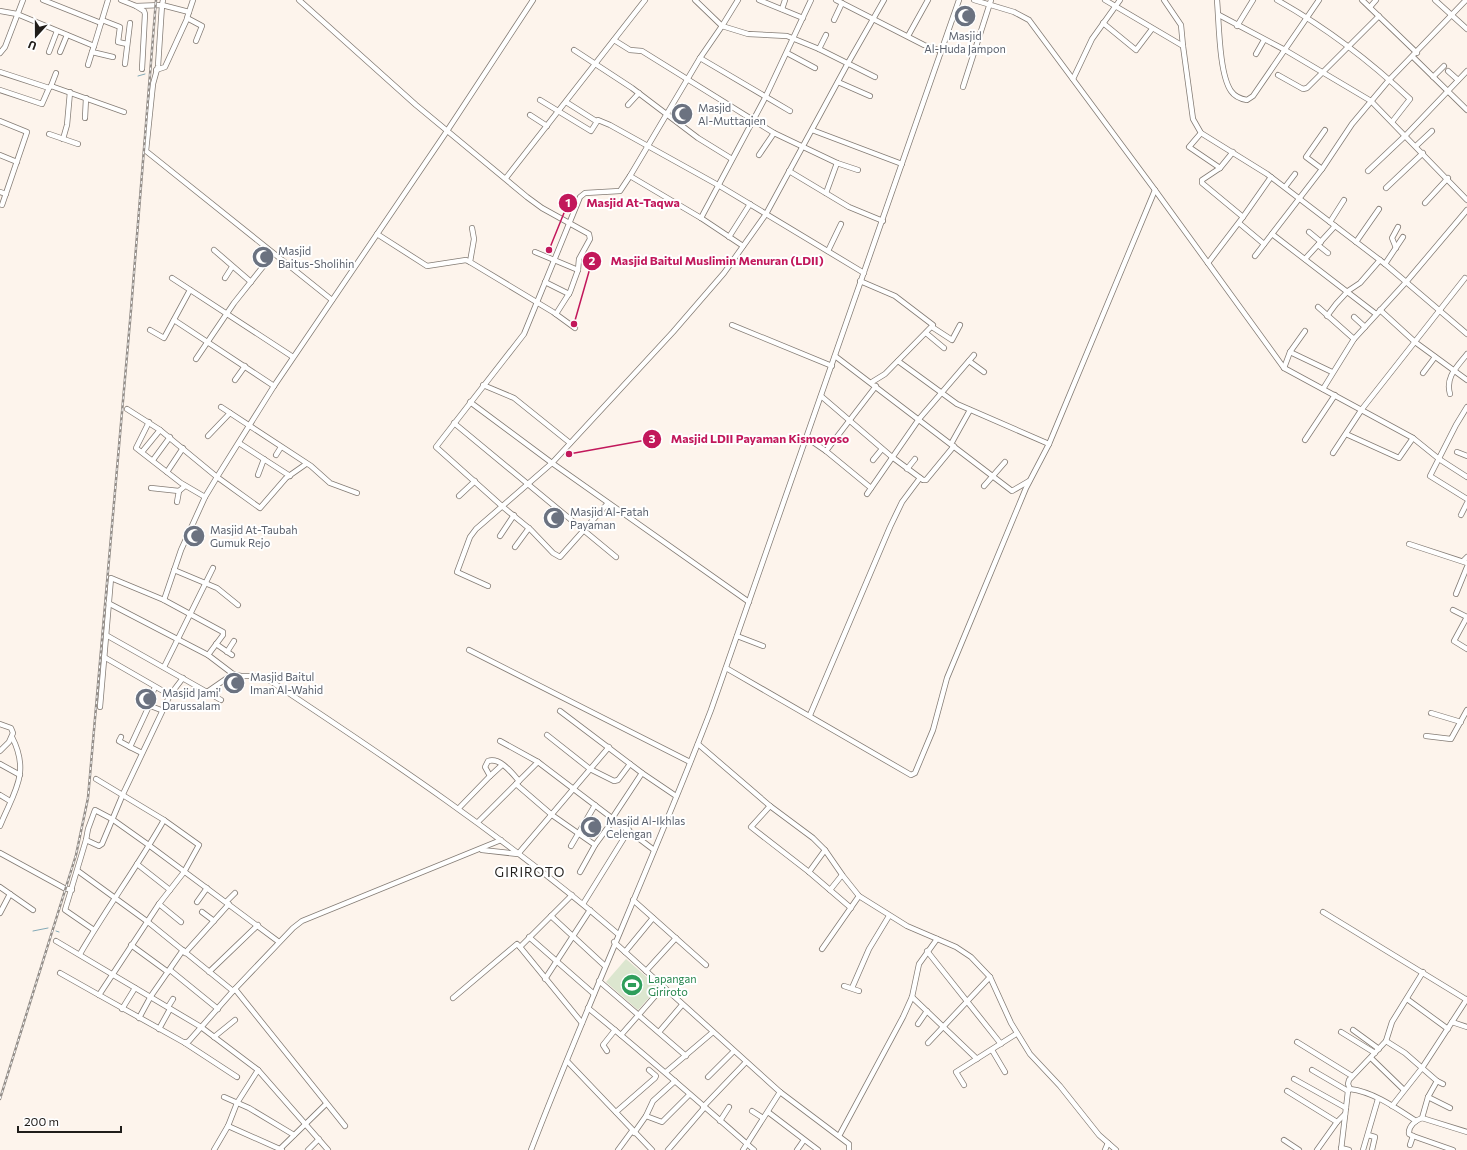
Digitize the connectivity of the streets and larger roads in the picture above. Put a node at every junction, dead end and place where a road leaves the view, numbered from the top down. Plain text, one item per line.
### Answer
1 (22, 0) edge
2 (43, 0) edge
3 (108, 0) edge
4 (121, 0) edge
5 (135, 0) edge
6 (193, 0) edge
7 (299, 0) edge
8 (533, 0) edge
9 (645, 0) edge
10 (695, 0) edge
11 (738, 0) edge
12 (759, 0) edge
13 (785, 0) edge
14 (811, 0) edge
15 (836, 0) edge
16 (884, 0) edge
17 (928, 0) edge
18 (960, 0) edge
19 (974, 0) edge
20 (1105, 0) edge
21 (1120, 0) edge
22 (1164, 0) edge
23 (1217, 0) edge
24 (1253, 0) edge
25 (1277, 0) edge
26 (1319, 0) edge
27 (1362, 0) edge
28 (1376, 0) edge
29 (1435, 0) edge
30 (1466, 0) edge
31 (767, 1) edge
32 (842, 2) junction
33 (990, 2) edge
34 (163, 3) edge
35 (135, 6) junction
36 (1115, 6) junction
37 (1370, 7) junction
38 (782, 9) junction
39 (0, 11) edge
40 (189, 12) junction
41 (17, 14) junction
42 (1219, 15) junction
43 (1452, 15) junction
44 (1379, 16) junction
45 (1307, 17) junction
46 (803, 18) junction
47 (187, 19) junction
48 (873, 19) junction
49 (834, 20) dead end
50 (102, 21) junction
51 (130, 23) dead end
52 (1103, 23) junction
53 (722, 26) junction
54 (1237, 26) junction
55 (1152, 29) junction
56 (1467, 30) edge
57 (57, 31) junction
58 (67, 35) junction
59 (826, 35) dead end
60 (908, 36) junction
61 (794, 39) junction
62 (614, 40) junction
63 (1264, 40) junction
64 (196, 41) dead end
65 (127, 44) junction
66 (94, 46) junction
67 (1182, 46) junction
68 (1348, 48) junction
69 (819, 49) junction
70 (574, 50) dead end
71 (1284, 50) junction
72 (941, 51) junction
73 (49, 52) dead end
74 (60, 52) dead end
75 (92, 52) junction
76 (1417, 52) junction
77 (0, 53) edge
78 (787, 53) junction
79 (1256, 54) dead end
80 (113, 57) dead end
81 (1413, 57) junction
82 (700, 58) junction
83 (848, 63) junction
84 (125, 64) dead end
85 (88, 65) dead end
86 (595, 65) junction
87 (1444, 66) dead end
88 (815, 68) dead end
89 (142, 69) dead end
90 (156, 70) junction
91 (1448, 71) dead end
92 (1467, 71) edge
93 (0, 72) edge
94 (56, 73) dead end
95 (1323, 73) junction
96 (1278, 75) dead end
97 (1463, 75) junction
98 (874, 77) dead end
99 (1433, 77) junction
100 (1073, 79) junction
101 (687, 80) junction
102 (1390, 80) junction
103 (1458, 80) junction
104 (1467, 80) edge
105 (838, 82) junction
106 (50, 87) junction
107 (963, 87) dead end
108 (0, 90) edge
109 (1448, 91) junction
110 (70, 92) junction
111 (639, 93) junction
112 (870, 96) dead end
113 (86, 98) junction
114 (765, 98) junction
115 (540, 100) dead end
116 (1370, 101) junction
117 (566, 102) junction
118 (628, 105) dead end
119 (1467, 110) edge
120 (790, 111) dead end
121 (124, 112) dead end
122 (559, 112) junction
123 (530, 115) dead end
124 (667, 116) junction
125 (85, 118) dead end
126 (753, 120) junction
127 (0, 121) edge
128 (596, 122) junction
129 (1392, 122) junction
130 (547, 126) junction
131 (812, 130) junction
132 (1325, 130) dead end
133 (448, 131) junction
134 (1432, 131) dead end
135 (774, 133) junction
136 (1201, 133) junction
137 (48, 134) dead end
138 (1406, 136) junction
139 (63, 139) junction
140 (78, 144) dead end
141 (1416, 146) junction
142 (647, 147) junction
143 (803, 147) junction
144 (1233, 152) junction
145 (1423, 153) junction
146 (0, 155) edge
147 (759, 155) dead end
148 (732, 159) junction
149 (17, 162) junction
150 (837, 163) junction
151 (902, 164) junction
152 (1220, 168) junction
153 (1322, 169) junction
154 (858, 170) dead end
155 (789, 171) junction
156 (1368, 171) dead end
157 (1295, 174) dead end
158 (630, 176) junction
159 (1271, 177) junction
160 (506, 178) junction
161 (1448, 178) junction
162 (718, 185) junction
163 (1285, 187) junction
164 (1386, 188) dead end
165 (1155, 190) junction
166 (0, 192) edge
167 (826, 193) junction
168 (6, 194) junction
169 (1300, 199) junction
170 (1344, 200) dead end
171 (1467, 200) edge
172 (1425, 203) dead end
173 (750, 204) junction
174 (2, 205) dead end
175 (1379, 209) dead end
176 (1467, 210) edge
177 (766, 214) junction
178 (1243, 217) junction
179 (701, 218) junction
180 (883, 221) junction
181 (1330, 222) junction
182 (569, 223) junction
183 (1239, 223) junction
184 (841, 224) dead end
185 (1335, 226) junction
186 (1398, 227) dead end
187 (472, 228) dead end
188 (1308, 232) dead end
189 (376, 234) junction
190 (1272, 234) junction
191 (1403, 236) dead end
192 (729, 237) junction
193 (1356, 242) junction
194 (1320, 243) junction
195 (1264, 244) junction
196 (744, 246) junction
197 (1396, 248) junction
198 (214, 250) dead end
199 (828, 251) junction
200 (536, 252) dead end
201 (1328, 253) dead end
202 (273, 254) junction
203 (1255, 256) dead end
204 (1305, 259) junction
205 (1380, 260) junction
206 (553, 261) junction
207 (470, 262) junction
208 (1208, 263) junction
209 (1385, 264) junction
210 (232, 267) junction
211 (578, 270) junction
212 (864, 273) junction
213 (172, 278) dead end
214 (225, 278) dead end
215 (1465, 278) dead end
216 (860, 281) junction
217 (1407, 281) junction
218 (251, 282) junction
219 (545, 282) junction
220 (190, 290) junction
221 (1348, 291) junction
222 (569, 294) junction
223 (332, 300) junction
224 (536, 303) junction
225 (1318, 307) dead end
226 (1440, 310) junction
227 (1378, 312) junction
228 (228, 314) junction
229 (556, 314) junction
230 (1327, 316) junction
231 (1354, 317) dead end
232 (174, 320) junction
233 (732, 325) dead end
234 (960, 325) dead end
235 (932, 327) junction
236 (1365, 327) junction
237 (575, 328) dead end
238 (150, 330) dead end
239 (1305, 331) dead end
240 (926, 333) junction
241 (1467, 334) edge
242 (1354, 338) junction
243 (208, 342) junction
244 (1415, 342) junction
245 (944, 348) dead end
246 (1290, 352) junction
247 (1467, 354) edge
248 (974, 355) dead end
249 (835, 356) junction
250 (293, 357) junction
251 (1435, 357) junction
252 (196, 359) dead end
253 (969, 361) junction
254 (898, 362) junction
255 (245, 366) junction
256 (832, 366) junction
257 (1284, 368) junction
258 (1454, 371) junction
259 (984, 372) dead end
260 (1332, 372) junction
261 (1423, 373) dead end
262 (235, 380) dead end
263 (1467, 380) edge
264 (874, 384) junction
265 (483, 385) junction
266 (274, 386) junction
267 (1323, 389) junction
268 (941, 393) junction
269 (1450, 394) dead end
270 (1335, 395) junction
271 (821, 396) junction
272 (470, 402) junction
273 (220, 407) dead end
274 (1467, 407) edge
275 (127, 409) dead end
276 (1362, 409) junction
277 (970, 410) junction
278 (230, 413) junction
279 (919, 419) junction
280 (850, 420) junction
281 (149, 422) junction
282 (454, 423) junction
283 (249, 425) junction
284 (160, 430) junction
285 (1346, 434) junction
286 (208, 436) dead end
287 (170, 437) junction
288 (807, 438) junction
289 (1413, 438) junction
290 (1305, 440) dead end
291 (238, 443) junction
292 (570, 444) junction
293 (1049, 444) junction
294 (952, 445) junction
295 (281, 447) junction
296 (183, 448) junction
297 (882, 449) junction
298 (826, 451) junction
299 (142, 452) junction
300 (1457, 452) dead end
301 (1333, 453) dead end
302 (276, 455) dead end
303 (1467, 456) edge
304 (892, 457) junction
305 (915, 458) dead end
306 (264, 459) junction
307 (1439, 459) junction
308 (152, 460) junction
309 (873, 460) dead end
310 (1005, 462) dead end
311 (552, 463) junction
312 (306, 464) junction
313 (907, 469) junction
314 (167, 472) junction
315 (258, 475) dead end
316 (290, 476) junction
317 (993, 476) junction
318 (217, 477) junction
319 (1467, 477) edge
320 (920, 478) junction
321 (1030, 479) junction
322 (474, 481) junction
323 (529, 484) junction
324 (185, 486) junction
325 (984, 486) dead end
326 (151, 488) dead end
327 (871, 488) junction
328 (179, 491) junction
329 (357, 493) dead end
330 (867, 494) dead end
331 (460, 496) dead end
332 (205, 497) junction
333 (1467, 499) edge
334 (177, 502) dead end
335 (608, 503) junction
336 (1467, 503) edge
337 (502, 507) junction
338 (1461, 515) dead end
339 (514, 516) junction
340 (529, 528) junction
341 (583, 531) junction
342 (500, 536) dead end
343 (1409, 544) dead end
344 (515, 547) dead end
345 (616, 557) dead end
346 (1467, 557) edge
347 (1465, 562) edge
348 (1467, 567) edge
349 (213, 568) dead end
350 (174, 570) junction
351 (206, 583) junction
352 (488, 586) dead end
353 (1456, 594) dead end
354 (164, 600) junction
355 (749, 602) junction
356 (108, 603) junction
357 (238, 605) dead end
358 (1453, 610) dead end
359 (190, 614) junction
360 (106, 634) junction
361 (737, 636) junction
362 (179, 639) junction
363 (234, 641) dead end
364 (216, 644) junction
365 (763, 646) dead end
366 (1467, 649) edge
367 (469, 650) dead end
368 (227, 652) junction
369 (206, 654) junction
370 (232, 655) dead end
371 (104, 657) junction
372 (164, 666) junction
373 (726, 668) junction
374 (233, 674) junction
375 (183, 678) junction
376 (155, 687) junction
377 (207, 692) junction
378 (170, 696) junction
379 (221, 700) dead end
380 (149, 706) junction
381 (100, 707) dead end
382 (161, 710) junction
383 (560, 711) dead end
384 (1431, 713) dead end
385 (1466, 713) edge
386 (810, 716) junction
387 (1461, 722) junction
388 (0, 724) edge
389 (547, 735) dead end
390 (1426, 736) dead end
391 (12, 737) junction
392 (121, 737) dead end
393 (500, 742) dead end
394 (698, 744) junction
395 (130, 747) junction
396 (608, 747) junction
397 (0, 751) edge
398 (142, 753) junction
399 (538, 762) junction
400 (690, 762) junction
401 (0, 764) edge
402 (502, 764) junction
403 (630, 764) junction
404 (590, 769) junction
405 (642, 773) junction
406 (20, 776) junction
407 (490, 776) junction
408 (96, 779) dead end
409 (518, 783) junction
410 (574, 788) junction
411 (123, 794) junction
412 (0, 795) edge
413 (676, 796) junction
414 (10, 801) junction
415 (595, 805) junction
416 (770, 806) junction
417 (458, 808) junction
418 (552, 815) junction
419 (613, 818) junction
420 (112, 819) junction
421 (1, 820) edge
422 (164, 820) junction
423 (478, 822) junction
424 (0, 826) edge
425 (629, 830) junction
426 (578, 834) junction
427 (86, 840) junction
428 (501, 840) junction
429 (150, 846) junction
430 (571, 846) dead end
431 (595, 846) junction
432 (481, 850) junction
433 (654, 850) junction
434 (825, 850) junction
435 (0, 854) edge
436 (518, 854) junction
437 (137, 864) junction
438 (78, 871) junction
439 (184, 872) junction
440 (580, 872) dead end
441 (809, 872) junction
442 (842, 875) junction
443 (0, 887) edge
444 (208, 888) junction
445 (72, 890) junction
446 (170, 890) junction
447 (830, 890) junction
448 (235, 893) dead end
449 (10, 894) junction
450 (572, 895) junction
451 (859, 896) junction
452 (115, 898) junction
453 (633, 900) junction
454 (197, 902) dead end
455 (228, 903) junction
456 (159, 904) junction
457 (582, 904) junction
458 (851, 908) junction
459 (33, 910) dead end
460 (590, 910) junction
461 (202, 912) dead end
462 (1323, 912) dead end
463 (0, 913) edge
464 (550, 916) junction
465 (889, 916) junction
466 (654, 918) junction
467 (214, 921) junction
468 (148, 922) junction
469 (181, 922) dead end
470 (258, 925) junction
471 (94, 930) junction
472 (618, 934) junction
473 (529, 936) junction
474 (573, 936) junction
475 (676, 938) junction
476 (937, 938) junction
477 (56, 941) dead end
478 (279, 942) junction
479 (614, 942) junction
480 (131, 945) junction
481 (520, 946) junction
482 (822, 949) dead end
483 (184, 951) junction
484 (625, 952) junction
485 (928, 952) junction
486 (80, 954) junction
487 (557, 961) junction
488 (706, 965) dead end
489 (605, 966) junction
490 (169, 971) junction
491 (646, 971) junction
492 (209, 972) junction
493 (1423, 972) junction
494 (60, 973) dead end
495 (112, 974) junction
496 (990, 977) junction
497 (545, 979) junction
498 (599, 982) junction
499 (844, 986) dead end
500 (663, 987) junction
501 (135, 988) junction
502 (852, 988) junction
503 (234, 990) junction
504 (859, 991) dead end
505 (594, 994) junction
506 (99, 995) junction
507 (151, 996) junction
508 (912, 997) junction
509 (453, 998) dead end
510 (173, 999) dead end
511 (1407, 999) junction
512 (1467, 1000) edge
513 (968, 1001) junction
514 (682, 1004) junction
515 (169, 1008) junction
516 (588, 1008) junction
517 (122, 1009) junction
518 (218, 1009) junction
519 (927, 1011) junction
520 (638, 1015) junction
521 (139, 1018) junction
522 (235, 1020) dead end
523 (1452, 1022) junction
524 (582, 1023) junction
525 (918, 1024) dead end
526 (201, 1027) junction
527 (944, 1027) junction
528 (1467, 1027) edge
529 (159, 1029) junction
530 (1448, 1029) junction
531 (615, 1030) junction
532 (1353, 1030) dead end
533 (658, 1032) junction
534 (713, 1032) junction
535 (1341, 1032) dead end
536 (1016, 1034) junction
537 (621, 1035) junction
538 (214, 1037) junction
539 (1386, 1041) junction
540 (1297, 1042) dead end
541 (185, 1043) junction
542 (928, 1043) dead end
543 (1001, 1044) junction
544 (1379, 1049) junction
545 (992, 1050) junction
546 (607, 1051) dead end
547 (734, 1051) junction
548 (1375, 1053) junction
549 (686, 1056) junction
550 (1371, 1058) junction
551 (977, 1059) junction
552 (567, 1061) junction
553 (746, 1062) junction
554 (1422, 1068) junction
555 (258, 1070) junction
556 (649, 1070) dead end
557 (1312, 1070) dead end
558 (666, 1072) junction
559 (1005, 1072) dead end
560 (1352, 1076) junction
561 (237, 1077) dead end
562 (708, 1077) dead end
563 (1294, 1079) dead end
564 (675, 1081) junction
565 (1437, 1081) junction
566 (1443, 1084) dead end
567 (964, 1085) dead end
568 (1349, 1090) junction
569 (1404, 1090) junction
570 (1286, 1091) dead end
571 (780, 1092) junction
572 (689, 1095) junction
573 (224, 1097) dead end
574 (1428, 1097) junction
575 (1378, 1098) junction
576 (237, 1103) junction
577 (326, 1104) junction
578 (1392, 1106) junction
579 (703, 1107) junction
580 (729, 1107) dead end
581 (1346, 1108) junction
582 (1450, 1108) dead end
583 (752, 1111) dead end
584 (616, 1112) junction
585 (768, 1112) junction
586 (1345, 1114) junction
587 (646, 1116) junction
588 (763, 1118) junction
589 (1422, 1118) junction
590 (720, 1121) junction
591 (1416, 1121) junction
592 (1337, 1122) junction
593 (306, 1124) junction
594 (228, 1126) junction
595 (345, 1126) dead end
596 (633, 1132) junction
597 (1467, 1132) edge
598 (294, 1135) junction
599 (1368, 1135) junction
600 (839, 1136) junction
601 (1413, 1136) junction
602 (319, 1139) junction
603 (804, 1140) junction
604 (1284, 1140) dead end
605 (1108, 1143) junction
606 (747, 1144) junction
607 (1410, 1145) dead end
608 (282, 1149) edge
609 (1341, 1149) edge
610 (214, 1150) edge
611 (308, 1150) edge
612 (328, 1150) edge
613 (531, 1150) edge
614 (618, 1150) edge
615 (652, 1150) edge
616 (668, 1150) edge
617 (742, 1150) edge
618 (754, 1150) edge
619 (797, 1150) edge
620 (818, 1150) edge
621 (849, 1150) edge
622 (1105, 1150) edge
623 (1116, 1150) edge
624 (1299, 1150) edge
625 (1317, 1150) edge
626 (1349, 1150) edge
627 (1363, 1150) edge
628 (1372, 1150) edge
629 (1453, 1150) edge

1 - 41 street
2 - 50 street
3 - 50 street
4 - 35 street
5 - 35 street
6 - 40 street
7 - 133 street
8 - 133 street
9 - 62 street
10 - 53 street
11 - 53 street
12 - 31 street
13 - 38 street
14 - 46 street
15 - 32 street
16 - 48 street
17 - 60 street
18 - 72 street
19 - 33 street
20 - 36 street
21 - 36 street
22 - 67 street
23 - 42 street
24 - 54 street
25 - 45 street
26 - 45 street
27 - 37 street
28 - 37 street
29 - 43 street
30 - 43 street
31 - 38 street
32 - 48 street
32 - 49 street
33 - 100 street
33 - 107 street
34 - 35 street
34 - 40 street
34 - 90 street
35 - 89 street
36 - 52 street
36 - 55 street
37 - 44 street
38 - 46 street
39 - 41 street
40 - 47 street
41 - 57 street
41 - 77 street
42 - 54 street
42 - 71 street
43 - 56 street
43 - 76 street
44 - 68 street
44 - 76 street
45 - 68 street
45 - 71 street
46 - 61 street
47 - 64 street
47 - 90 street
48 - 60 street
48 - 83 street
50 - 65 street
50 - 66 street
51 - 65 street
52 - 55 street
52 - 100 street
53 - 61 street
53 - 82 street
54 - 63 street
55 - 67 street
57 - 58 street
57 - 73 street
58 - 66 street
58 - 74 street
59 - 69 street
60 - 72 street
61 - 69 street
61 - 78 street
62 - 86 street
62 - 101 street
63 - 71 street
63 - 79 street
65 - 84 street
66 - 75 street
67 - 136 street
68 - 95 street
68 - 102 street
69 - 83 street
70 - 86 street
71 - 95 street
72 - 151 street
75 - 80 street
75 - 85 street
76 - 81 street
78 - 88 street
78 - 114 street
81 - 99 street
81 - 102 street
82 - 101 street
82 - 114 street
83 - 98 street
83 - 105 street
86 - 111 street
86 - 117 street
87 - 99 street
90 - 202 street
91 - 103 street
92 - 97 street
93 - 106 street
94 - 106 street
95 - 96 street
95 - 116 street
97 - 103 street
97 - 104 street
99 - 109 street
100 - 165 street
101 - 124 street
101 - 126 street
102 - 116 street
102 - 129 street
103 - 109 street
105 - 112 street
105 - 131 street
106 - 108 street
106 - 110 street
109 - 119 street
109 - 138 street
110 - 113 street
110 - 139 street
111 - 118 street
111 - 124 street
113 - 121 street
113 - 125 street
114 - 120 street
114 - 126 street
115 - 122 street
116 - 129 street
116 - 153 street
117 - 122 street
117 - 128 street
122 - 128 street
122 - 130 street
123 - 130 street
124 - 142 street
124 - 148 street
126 - 135 street
126 - 148 street
127 - 149 street
128 - 142 street
129 - 138 street
130 - 160 street
131 - 143 street
131 - 151 street
132 - 153 street
133 - 160 street
133 - 189 street
134 - 141 street
135 - 143 street
135 - 147 street
136 - 144 street
136 - 152 street
137 - 139 street
138 - 141 street
138 - 156 street
139 - 140 street
141 - 145 street
142 - 158 street
142 - 162 street
143 - 150 street
143 - 155 street
144 - 152 street
144 - 159 street
145 - 161 street
145 - 164 street
146 - 149 street
148 - 162 street
149 - 168 street
150 - 154 street
150 - 167 street
151 - 180 street
152 - 178 street
153 - 169 street
155 - 167 street
155 - 177 street
157 - 163 street
158 - 179 street
158 - 182 street
159 - 163 street
159 - 178 street
160 - 182 street
161 - 171 street
161 - 172 street
162 - 173 street
162 - 179 street
163 - 169 street
165 - 208 street
165 - 293 street
166 - 168 street
167 - 180 street
168 - 174 street
169 - 181 street
169 - 190 street
170 - 181 street
173 - 177 street
173 - 192 street
175 - 193 street
176 - 217 street
177 - 196 street
177 - 199 street
178 - 183 street
179 - 192 street
180 - 212 street
181 - 185 street
182 - 206 street
182 - 211 street
183 - 195 street
183 - 208 street
184 - 199 street
185 - 193 street
185 - 194 street
186 - 197 street
187 - 207 street
188 - 194 street
189 - 207 street
189 - 223 street
190 - 195 street
190 - 204 street
191 - 197 street
192 - 196 street
193 - 205 street
194 - 201 street
194 - 204 street
195 - 203 street
196 - 292 street
197 - 209 street
198 - 210 street
199 - 212 street
200 - 206 street
202 - 218 street
202 - 223 street
204 - 221 street
205 - 209 street
205 - 221 street
206 - 211 street
206 - 219 street
207 - 224 street
208 - 257 street
209 - 217 street
210 - 214 street
210 - 218 street
211 - 222 street
212 - 216 street
213 - 220 street
215 - 226 street
216 - 235 street
216 - 249 street
217 - 226 street
217 - 227 street
218 - 228 street
219 - 222 street
219 - 224 street
220 - 228 street
220 - 232 street
221 - 227 street
221 - 230 street
222 - 229 street
223 - 250 street
224 - 229 street
224 - 265 street
225 - 230 street
226 - 241 street
226 - 244 street
227 - 236 street
227 - 244 street
228 - 243 street
228 - 250 street
229 - 237 street
230 - 242 street
231 - 236 street
232 - 238 street
232 - 243 street
233 - 256 street
234 - 235 street
235 - 240 street
236 - 242 street
239 - 246 street
240 - 245 street
240 - 254 street
242 - 260 street
243 - 252 street
243 - 255 street
244 - 251 street
244 - 276 street
246 - 257 street
246 - 260 street
247 - 258 street
248 - 253 street
249 - 256 street
249 - 264 street
250 - 266 street
251 - 258 street
251 - 261 street
253 - 259 street
253 - 268 street
254 - 264 street
254 - 268 street
255 - 262 street
255 - 266 street
256 - 271 street
257 - 267 street
258 - 263 street
258 - 269 street
260 - 267 street
264 - 279 street
264 - 280 street
265 - 272 street
265 - 292 street
266 - 283 street
267 - 270 street
268 - 277 street
268 - 279 street
270 - 276 street
270 - 290 street
271 - 280 street
271 - 288 street
272 - 282 street
272 - 311 street
273 - 278 street
274 - 307 street
275 - 281 street
276 - 285 street
276 - 289 street
277 - 293 street
277 - 294 street
278 - 283 street
278 - 286 street
279 - 294 street
279 - 304 street
280 - 297 street
280 - 298 street
281 - 284 street
281 - 299 street
282 - 322 street
282 - 323 street
283 - 291 street
283 - 295 street
284 - 287 street
284 - 299 street
285 - 289 street
285 - 301 street
287 - 296 street
287 - 308 street
288 - 298 street
288 - 355 street
289 - 307 street
291 - 306 street
291 - 318 street
292 - 311 street
293 - 321 street
294 - 317 street
294 - 320 street
295 - 302 street
295 - 312 street
296 - 314 street
296 - 318 street
297 - 304 street
297 - 309 street
298 - 327 street
299 - 308 street
300 - 303 street
304 - 313 street
304 - 327 street
305 - 313 street
306 - 315 street
306 - 316 street
307 - 319 street
307 - 333 street
308 - 314 street
310 - 317 street
311 - 323 street
311 - 335 street
312 - 316 street
312 - 329 street
313 - 320 street
314 - 324 street
316 - 318 street
317 - 321 street
317 - 325 street
318 - 332 street
320 - 386 street
321 - 386 street
322 - 331 street
322 - 337 street
323 - 337 street
323 - 341 street
324 - 328 street
324 - 332 street
326 - 328 street
327 - 330 street
328 - 334 street
332 - 350 street
335 - 341 street
335 - 355 street
336 - 338 street
337 - 339 street
337 - 352 street
339 - 340 street
339 - 342 street
340 - 341 street
340 - 344 street
341 - 345 street
343 - 347 street
346 - 347 street
348 - 353 street
349 - 351 street
350 - 351 street
350 - 354 street
351 - 357 street
351 - 359 street
354 - 356 street
354 - 359 street
355 - 361 street
356 - 360 street
356 - 362 street
358 - 366 street
359 - 362 street
359 - 364 street
360 - 371 street
360 - 372 street
361 - 365 street
361 - 373 street
362 - 369 street
362 - 372 street
363 - 368 street
364 - 368 street
364 - 369 street
367 - 400 street
368 - 370 street
369 - 374 street
371 - 376 street
371 - 381 street
372 - 375 street
373 - 386 street
373 - 394 street
374 - 377 street
374 - 417 street
375 - 377 street
375 - 378 street
376 - 378 street
376 - 380 street
377 - 379 street
378 - 382 street
380 - 382 street
380 - 395 street
382 - 398 street
383 - 396 street
384 - 387 street
385 - 387 street
387 - 390 street
388 - 391 street
389 - 404 street
391 - 397 street
391 - 406 street
392 - 395 street
393 - 399 street
394 - 400 street
394 - 416 street
395 - 398 street
396 - 403 street
396 - 404 street
398 - 411 street
399 - 409 street
399 - 410 street
400 - 413 street
401 - 406 street
402 - 407 street
402 - 407 street
402 - 409 street
403 - 404 street
403 - 405 street
404 - 410 street
405 - 413 street
405 - 419 street
406 - 414 street
407 - 417 street
408 - 411 street
409 - 418 street
409 - 423 street
410 - 415 street
410 - 418 street
411 - 420 street
411 - 422 street
412 - 414 street
413 - 433 street
414 - 421 street
415 - 419 street
415 - 426 street
416 - 434 street
416 - 441 street
417 - 423 street
418 - 426 street
418 - 436 street
419 - 425 street
419 - 431 street
420 - 427 street
420 - 427 street
420 - 429 street
421 - 424 street
422 - 429 street
422 - 439 street
423 - 428 street
425 - 433 street
425 - 457 street
426 - 430 street
426 - 431 street
427 - 438 street
428 - 432 street
428 - 436 street
429 - 437 street
429 - 439 street
431 - 440 street
432 - 436 street
432 - 478 street
433 - 453 street
434 - 441 street
434 - 442 street
435 - 445 street
436 - 450 street
437 - 446 street
437 - 452 street
438 - 445 street
438 - 452 street
439 - 444 street
439 - 446 street
441 - 447 street
442 - 447 street
442 - 451 street
443 - 449 street
444 - 454 street
444 - 455 street
445 - 471 street
446 - 456 street
447 - 458 street
448 - 455 street
449 - 459 street
449 - 463 street
450 - 457 street
450 - 464 street
451 - 458 street
451 - 465 street
452 - 468 street
452 - 471 street
453 - 466 street
453 - 472 street
455 - 467 street
455 - 470 street
456 - 468 street
456 - 469 street
457 - 460 street
458 - 482 street
460 - 472 street
460 - 474 street
461 - 467 street
462 - 493 street
464 - 473 street
464 - 474 street
465 - 476 street
465 - 502 street
466 - 475 street
466 - 484 street
467 - 483 street
468 - 480 street
468 - 483 street
470 - 478 street
470 - 492 street
471 - 486 street
472 - 479 street
473 - 481 street
473 - 487 street
474 - 487 street
474 - 489 street
475 - 488 street
475 - 491 street
476 - 485 street
476 - 496 street
477 - 486 street
478 - 503 street
479 - 484 street
479 - 489 street
480 - 490 street
480 - 495 street
481 - 497 street
481 - 509 street
483 - 490 street
483 - 492 street
484 - 491 street
485 - 508 street
485 - 513 street
486 - 495 street
487 - 497 street
487 - 505 street
489 - 498 street
490 - 507 street
490 - 518 street
491 - 500 street
492 - 503 street
493 - 511 street
493 - 512 street
494 - 506 street
495 - 501 street
495 - 506 street
496 - 513 street
496 - 536 street
497 - 524 street
498 - 505 street
498 - 520 street
499 - 502 street
500 - 514 street
500 - 520 street
501 - 507 street
501 - 517 street
502 - 504 street
503 - 518 street
503 - 577 street
505 - 516 street
506 - 517 street
507 - 515 street
507 - 521 street
508 - 519 street
508 - 600 street
510 - 515 street
511 - 530 street
511 - 539 street
512 - 523 street
513 - 527 street
513 - 543 street
514 - 533 street
514 - 534 street
515 - 526 street
515 - 529 street
516 - 524 street
516 - 531 street
517 - 521 street
518 - 526 street
519 - 525 street
519 - 527 street
520 - 533 street
520 - 537 street
521 - 529 street
522 - 538 street
523 - 528 street
523 - 530 street
524 - 552 street
526 - 538 street
526 - 541 street
527 - 542 street
527 - 551 street
529 - 541 street
530 - 554 street
531 - 537 street
531 - 546 street
532 - 544 street
533 - 549 street
534 - 547 street
534 - 549 street
535 - 548 street
536 - 543 street
536 - 605 street
537 - 558 street
538 - 555 street
539 - 544 street
539 - 554 street
540 - 560 street
541 - 561 street
543 - 545 street
544 - 548 street
545 - 551 street
545 - 559 street
547 - 553 street
547 - 562 street
548 - 550 street
549 - 558 street
550 - 560 street
550 - 569 street
551 - 567 street
552 - 584 street
552 - 613 street
553 - 571 street
553 - 579 street
554 - 565 street
554 - 569 street
555 - 576 street
555 - 593 street
556 - 584 street
557 - 568 street
558 - 564 street
560 - 568 street
563 - 581 street
564 - 572 street
564 - 587 street
565 - 566 street
565 - 574 street
568 - 575 street
568 - 581 street
569 - 578 street
570 - 592 street
571 - 585 street
571 - 600 street
572 - 579 street
572 - 587 street
573 - 576 street
574 - 582 street
574 - 589 street
575 - 578 street
575 - 599 street
576 - 594 street
576 - 598 street
577 - 593 street
577 - 595 street
578 - 591 street
579 - 590 street
579 - 616 street
580 - 590 street
581 - 586 street
583 - 588 street
584 - 596 street
585 - 588 street
585 - 603 street
586 - 592 street
586 - 609 street
587 - 596 street
588 - 606 street
589 - 591 street
589 - 597 street
590 - 606 street
591 - 601 street
592 - 625 street
593 - 598 street
593 - 602 street
594 - 608 street
594 - 610 street
596 - 614 street
596 - 615 street
598 - 608 street
599 - 627 street
599 - 628 street
600 - 621 street
601 - 607 street
601 - 629 street
602 - 611 street
602 - 612 street
603 - 619 street
603 - 620 street
604 - 624 street
605 - 622 street
605 - 623 street
606 - 617 street
606 - 618 street
609 - 626 street

